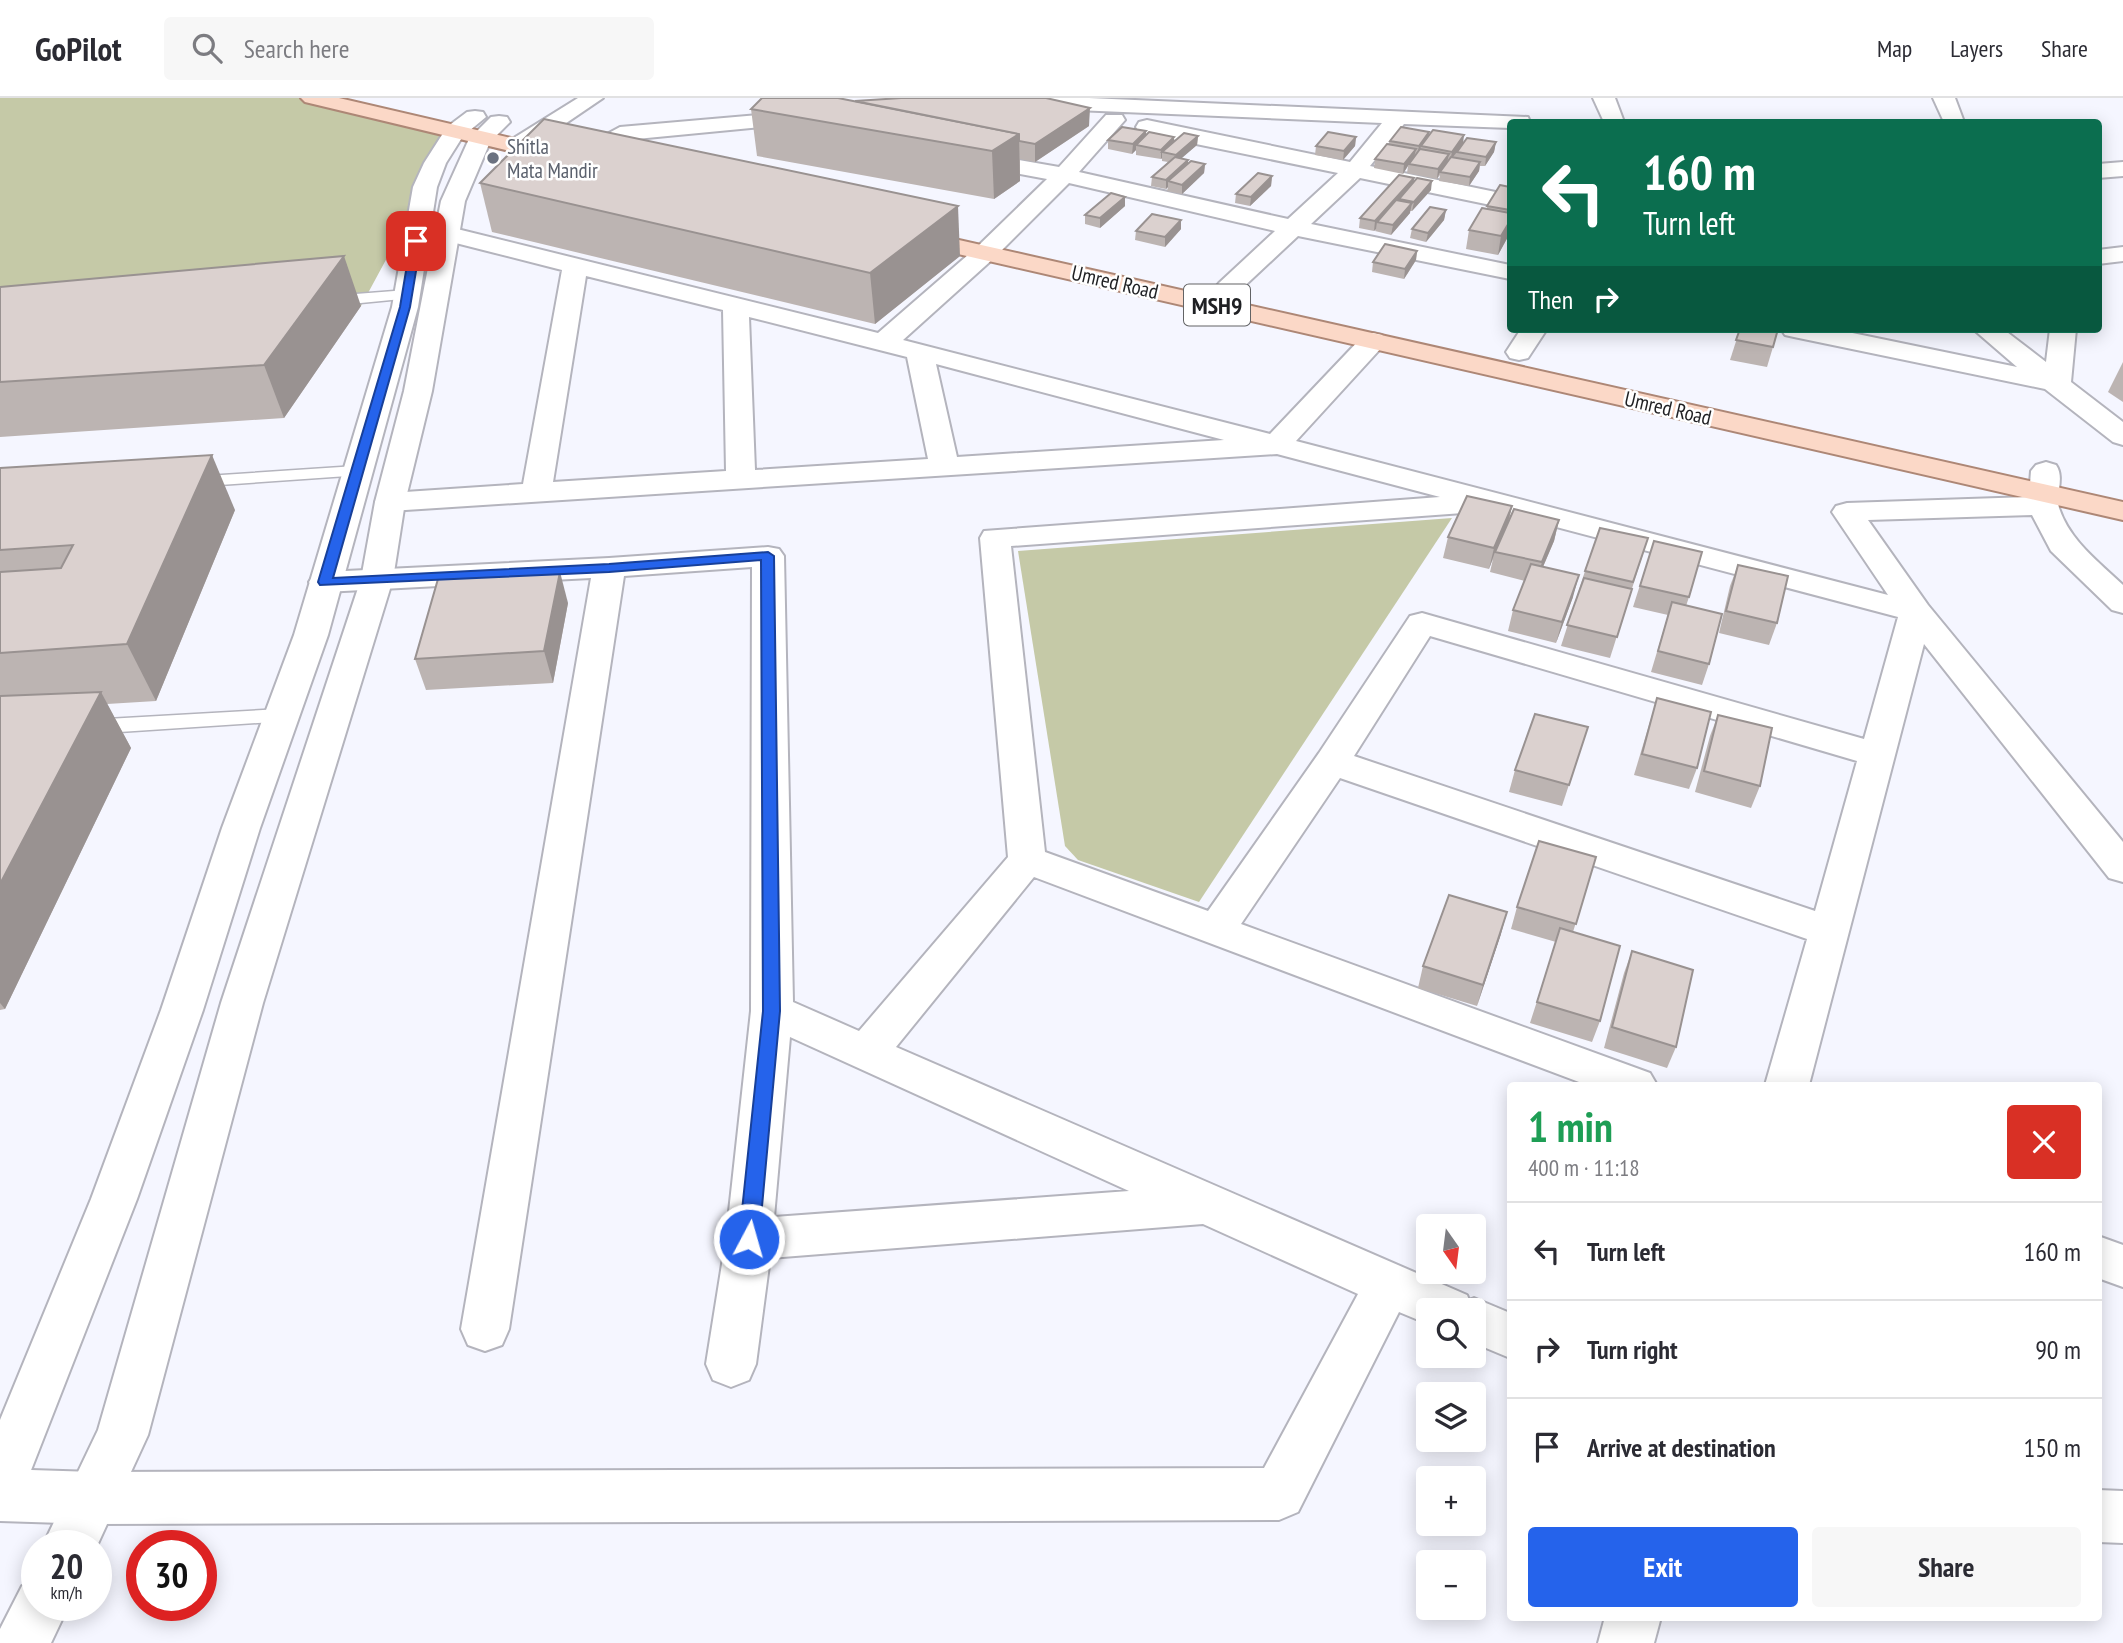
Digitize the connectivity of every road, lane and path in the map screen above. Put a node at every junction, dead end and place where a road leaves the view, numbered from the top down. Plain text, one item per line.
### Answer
1 (312, 98) edge
2 (401, 98) edge
3 (592, 98) edge
4 (1604, 98) edge
5 (1944, 98) edge
6 (1016, 99) edge
7 (988, 102) edge
8 (1613, 119) edge
9 (1953, 119) edge
10 (1114, 120) junction
11 (1395, 120) junction
12 (1507, 122) edge
13 (827, 124) edge
14 (485, 131) junction
15 (540, 131) junction
16 (1484, 141) edge
17 (945, 153) edge
18 (642, 155) edge
19 (607, 157) junction
20 (2123, 169) edge
21 (1355, 170) junction
22 (2102, 171) edge
23 (1064, 175) junction
24 (1507, 201) edge
25 (902, 214) edge
26 (1294, 228) junction
27 (881, 229) edge
28 (449, 234) junction
29 (994, 244) junction
30 (2123, 254) edge
31 (2102, 257) edge
32 (575, 267) junction
33 (1507, 271) edge
34 (1228, 288) junction
35 (407, 295) junction
36 (311, 303) edge
37 (736, 307) junction
38 (1531, 333) edge
39 (1813, 333) edge
40 (1991, 333) edge
41 (2063, 333) edge
42 (1373, 341) junction
43 (883, 343) junction
44 (920, 352) junction
45 (1519, 352) junction
46 (2057, 383) junction
47 (2123, 436) edge
48 (1276, 445) junction
49 (944, 466) junction
50 (356, 471) junction
51 (741, 479) junction
52 (178, 483) edge
53 (2123, 489) edge
54 (2044, 490) junction
55 (537, 492) junction
56 (390, 502) junction
57 (1495, 502) junction
58 (2123, 511) edge
59 (609, 568) junction
60 (377, 579) junction
61 (325, 582) junction
62 (2123, 603) edge
63 (1916, 612) junction
64 (281, 716) junction
65 (67, 728) edge
66 (1877, 755) junction
67 (1332, 762) junction
68 (1027, 860) junction
69 (2123, 868) edge
70 (1216, 930) junction
71 (1829, 931) junction
72 (772, 1011) junction
73 (866, 1053) junction
74 (1626, 1082) edge
75 (1788, 1082) edge
76 (1207, 1205) junction
77 (749, 1239) junction
78 (2102, 1258) edge
79 (2123, 1266) edge
80 (1388, 1285) junction
81 (1420, 1298) edge
82 (1486, 1325) edge
83 (485, 1329) dead end
84 (1507, 1335) edge
85 (731, 1364) dead end
86 (0, 1483) edge
87 (0, 1495) edge
88 (94, 1497) junction
89 (2102, 1516) edge
90 (2123, 1517) edge
91 (78, 1530) edge
92 (33, 1621) edge
93 (1632, 1621) edge
94 (22, 1643) edge
95 (1626, 1643) edge

1 - 14 main road
2 - 14 main road
3 - 15 street
4 - 8 street
5 - 9 street
6 - 7 street
6 - 10 street
6 - 11 street
10 - 21 street
10 - 23 street
11 - 12 street
11 - 16 street
11 - 21 street
13 - 19 street
14 - 15 main road
14 - 19 main road
14 - 28 street
14 - 35 street
15 - 19 main road
17 - 23 street
18 - 19 main road
20 - 22 street
21 - 24 street
21 - 26 street
23 - 26 street
23 - 29 street
25 - 29 main road
26 - 33 street
26 - 34 street
27 - 29 main road, Umred Road / MSH9
28 - 32 street
28 - 56 street
29 - 34 main road
29 - 42 main road, Umred Road / MSH9
29 - 43 street
30 - 31 street
32 - 37 street
32 - 55 street
34 - 45 main road
35 - 36 lane
35 - 50 street
37 - 43 street
37 - 51 street
38 - 45 street
39 - 46 street
40 - 46 street
41 - 46 street
42 - 48 street
42 - 54 main road, Umred Road / MSH9
43 - 44 street
44 - 48 street
44 - 49 street
45 - 54 main road
46 - 47 street
48 - 49 street
48 - 57 street
49 - 51 street
50 - 52 lane
50 - 61 street
51 - 55 street
53 - 54 main road
54 - 58 main road, Umred Road / MSH9
54 - 62 street
54 - 63 street
55 - 56 street
56 - 60 street
57 - 63 street
57 - 68 street
59 - 60 street
59 - 72 street
59 - 83 street
60 - 61 street
60 - 88 street
61 - 64 street
63 - 66 street
63 - 69 street
64 - 65 lane
64 - 86 street
66 - 67 street
66 - 71 street
67 - 70 street
67 - 71 street
68 - 70 street
68 - 73 street
70 - 74 street
71 - 75 street
72 - 73 street
72 - 77 street
73 - 76 street
76 - 77 street
76 - 80 street
77 - 85 street
78 - 79 street
80 - 81 street
80 - 88 street
82 - 84 street
87 - 88 street
88 - 91 street
89 - 90 street
92 - 94 street
93 - 95 street

